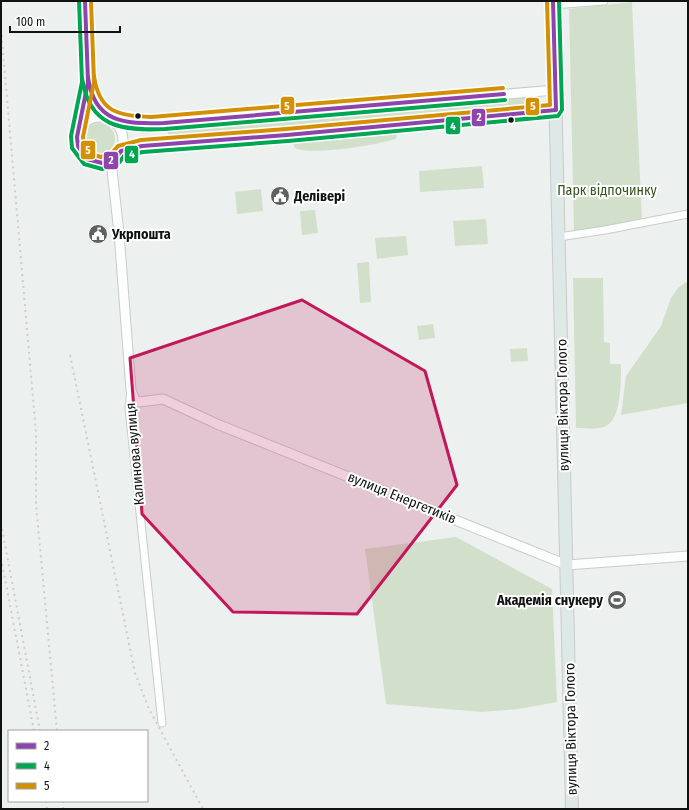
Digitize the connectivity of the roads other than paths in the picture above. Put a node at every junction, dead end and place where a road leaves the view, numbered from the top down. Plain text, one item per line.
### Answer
1 (85, 1) edge
2 (604, 1) edge
3 (553, 3) edge
4 (88, 82) junction
5 (556, 90) junction
6 (556, 110) junction
7 (112, 118) junction
8 (79, 129) junction
9 (121, 152) junction
10 (110, 161) junction
11 (688, 214) edge
12 (559, 237) junction
13 (131, 390) junction
14 (688, 556) edge
15 (567, 565) junction
16 (162, 723) dead end
17 (572, 809) edge

1 - 4 street
2 - 3 street
3 - 5 main road, вулиця Віктора Голого
4 - 7 street
4 - 8 street
5 - 6 main road, вулиця Віктора Голого
5 - 7 street
6 - 9 street
6 - 12 main road, вулиця Віктора Голого
7 - 8 street
7 - 9 street
8 - 10 street
9 - 10 street
10 - 13 street, Калинова вулиця
11 - 12 street
12 - 15 main road, вулиця Віктора Голого
13 - 15 street, вулиця Енергетиків
13 - 16 street, Калинова вулиця
14 - 15 street, вулиця Енергетиків
15 - 17 main road, вулиця Віктора Голого

